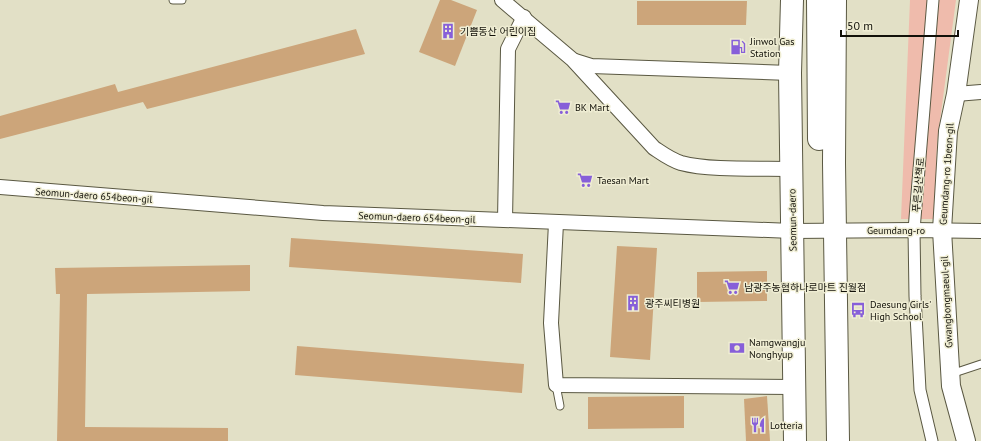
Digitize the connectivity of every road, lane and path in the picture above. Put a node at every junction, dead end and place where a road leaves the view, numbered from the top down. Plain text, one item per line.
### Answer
1 (173, 0) edge
2 (182, 0) edge
3 (502, 0) edge
4 (792, 0) edge
5 (818, 0) edge
6 (835, 0) edge
7 (934, 0) edge
8 (969, 0) edge
9 (524, 17) junction
10 (573, 60) junction
11 (790, 73) junction
12 (981, 92) edge
13 (956, 94) junction
14 (834, 127) junction
15 (792, 169) junction
16 (0, 187) edge
17 (505, 220) junction
18 (556, 224) junction
19 (914, 230) junction
20 (942, 230) junction
21 (792, 231) junction
22 (835, 231) junction
23 (981, 232) edge
24 (981, 364) edge
25 (949, 374) junction
26 (556, 385) junction
27 (794, 387) junction
28 (560, 406) dead end
29 (795, 441) edge
30 (838, 441) edge
31 (932, 441) edge
32 (966, 441) edge

1 - 2 lane
3 - 9 street
4 - 11 main road, Seomun-daero
5 - 14 main road
6 - 14 main road
7 - 19 street, 푸른길산책로
8 - 13 street, Geumdang-ro 1beon-gil
9 - 10 street
9 - 17 street
10 - 11 street
10 - 15 street
11 - 15 main road, Seomun-daero
12 - 13 street
13 - 20 street, Geumdang-ro 1beon-gil
14 - 22 main road
15 - 21 main road, Seomun-daero
16 - 17 street, Seomun-daero 654beon-gil
17 - 18 street, Seomun-daero 654beon-gil
18 - 21 street, Seomun-daero 654beon-gil
18 - 26 street
19 - 20 street, Geumdang-ro
19 - 22 street, Geumdang-ro
19 - 31 street, 푸른길산책로
20 - 23 street, Geumdang-ro
20 - 25 street, Gwangbongmaeul-gil
21 - 22 street, Seomun-daero 654beon-gil
21 - 27 main road, Seomun-daero
22 - 30 main road
24 - 25 lane
25 - 32 street, Gwangbongmaeul-gil
26 - 27 street
26 - 28 lane
27 - 29 main road, Seomun-daero

